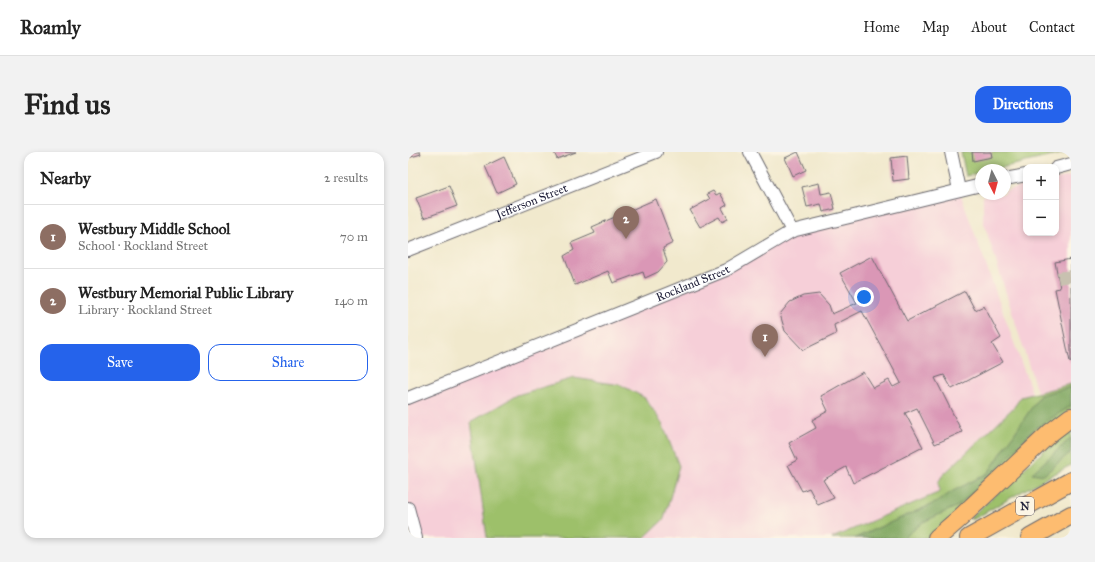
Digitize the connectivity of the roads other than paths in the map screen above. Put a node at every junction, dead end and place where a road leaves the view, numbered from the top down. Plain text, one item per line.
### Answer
1 (656, 152) edge
2 (750, 152) edge
3 (951, 152) edge
4 (1071, 164) edge
5 (1059, 167) edge
6 (1023, 176) edge
7 (1011, 179) edge
8 (975, 186) edge
9 (959, 190) junction
10 (792, 231) junction
11 (408, 250) edge
12 (408, 398) edge
13 (1071, 417) edge
14 (1071, 481) edge
15 (408, 508) edge
16 (1071, 515) edge
17 (416, 538) edge
18 (937, 538) edge
19 (969, 538) edge
20 (1030, 538) edge

1 - 11 street, Jefferson Street
2 - 10 street
3 - 9 street
4 - 5 street
6 - 7 street
8 - 9 street, Rockland Street
9 - 10 street, Rockland Street
10 - 12 street, Rockland Street
13 - 18 highway
14 - 19 highway, N
15 - 17 street
16 - 20 highway, N

